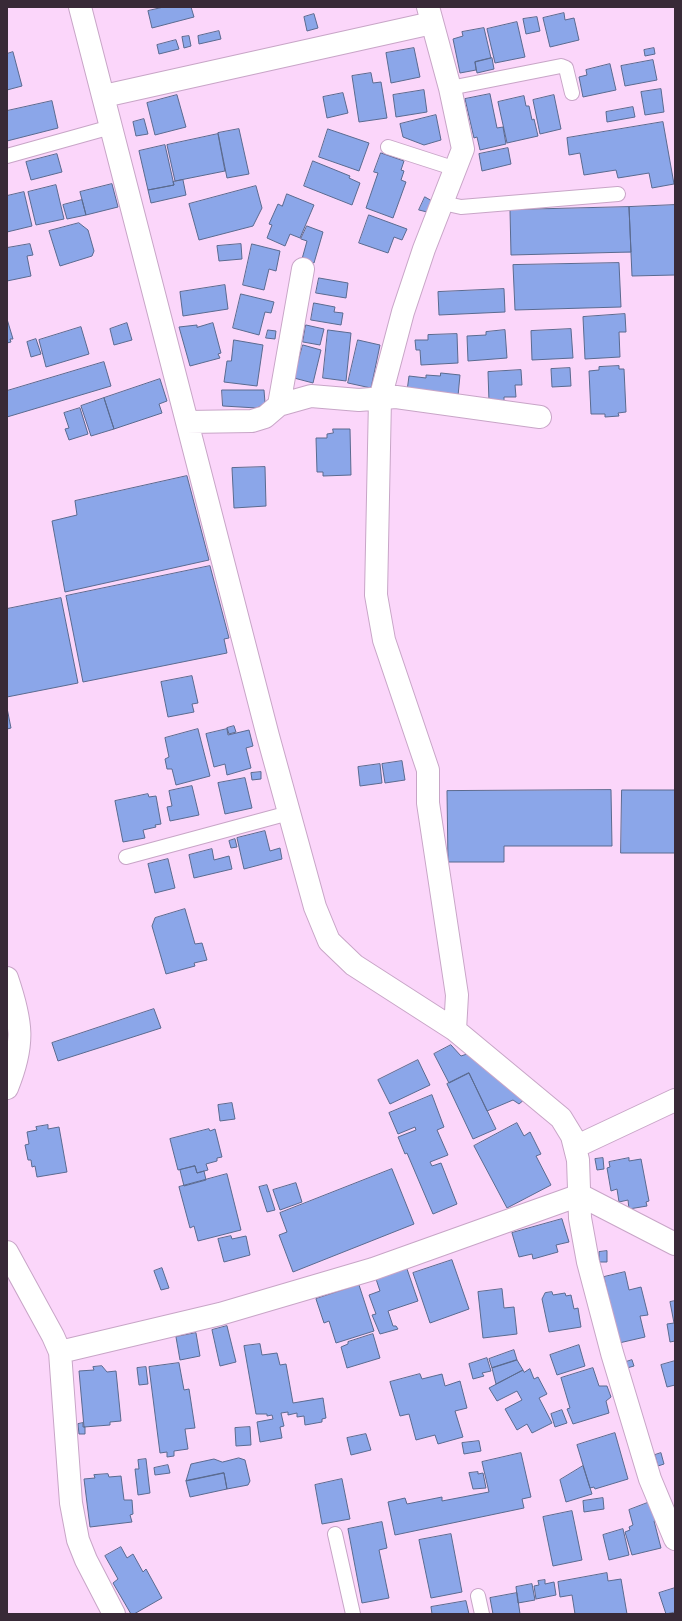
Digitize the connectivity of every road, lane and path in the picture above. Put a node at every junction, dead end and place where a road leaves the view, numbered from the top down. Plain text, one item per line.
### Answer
1 (80, 7) edge
2 (430, 15) edge
3 (450, 88) junction
4 (572, 93) dead end
5 (104, 96) junction
6 (112, 127) junction
7 (388, 147) dead end
8 (7, 156) edge
9 (456, 169) junction
10 (618, 194) dead end
11 (444, 203) junction
12 (303, 269) dead end
13 (380, 399) junction
14 (279, 405) junction
15 (540, 417) dead end
16 (187, 422) junction
17 (289, 813) junction
18 (126, 857) dead end
19 (7, 978) edge
20 (455, 1030) junction
21 (7, 1088) edge
22 (675, 1100) edge
23 (575, 1147) junction
24 (580, 1195) junction
25 (675, 1244) edge
26 (7, 1252) edge
27 (60, 1352) junction
28 (335, 1534) dead end
29 (675, 1540) edge
30 (478, 1596) dead end
31 (114, 1614) edge
32 (353, 1614) edge
33 (482, 1614) edge

1 - 5 street
2 - 3 street
2 - 5 street
3 - 4 lane
3 - 9 street
5 - 6 street
6 - 8 lane
6 - 16 street
7 - 9 lane
9 - 11 street
10 - 11 lane
11 - 13 street
12 - 14 street
13 - 14 street
13 - 15 street
13 - 20 street
14 - 16 street
16 - 17 street
17 - 18 lane
17 - 20 street
19 - 21 street
20 - 23 street
22 - 23 street
23 - 24 street
24 - 25 street
24 - 27 street
24 - 29 street
26 - 27 street
27 - 31 street
28 - 32 lane
30 - 33 lane

